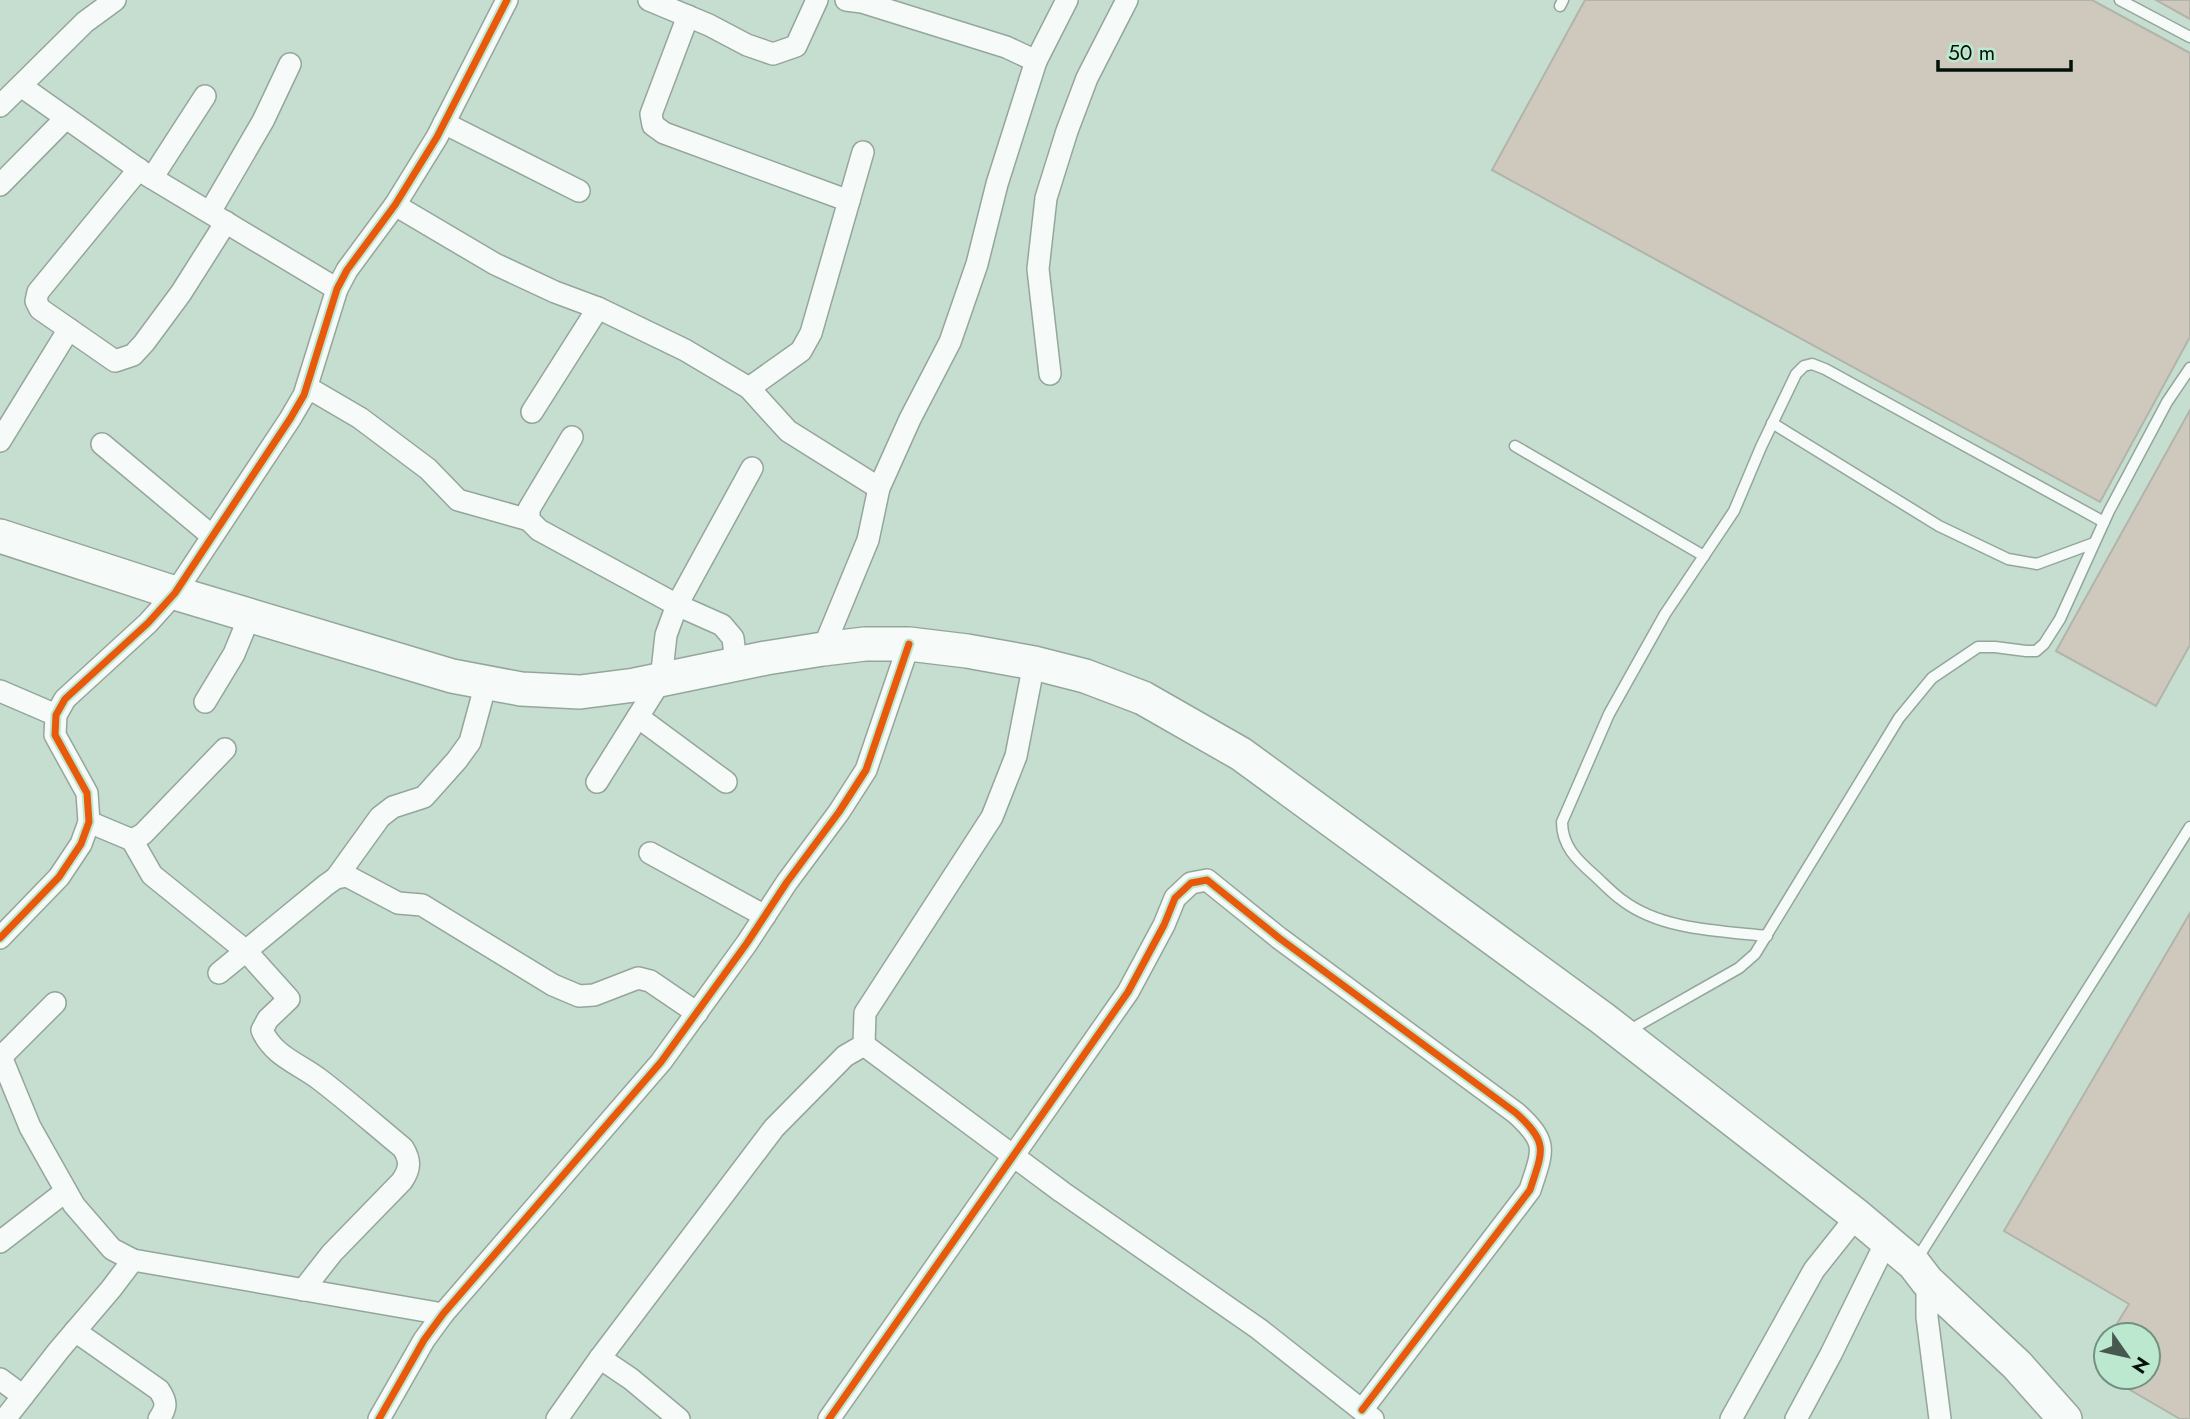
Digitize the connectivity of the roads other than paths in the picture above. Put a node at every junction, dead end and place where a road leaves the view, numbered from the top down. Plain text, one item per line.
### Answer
1 (115, 0) edge
2 (506, 0) edge
3 (649, 0) edge
4 (817, 0) edge
5 (846, 0) edge
6 (1067, 0) edge
7 (1127, 0) edge
8 (2120, 0) edge
9 (688, 16) junction
10 (2190, 37) edge
11 (1036, 61) junction
12 (290, 64) dead end
13 (21, 86) junction
14 (205, 96) dead end
15 (0, 106) edge
16 (66, 118) junction
17 (444, 124) junction
18 (863, 152) dead end
19 (145, 173) junction
20 (0, 185) edge
21 (579, 191) dead end
22 (849, 201) junction
23 (395, 205) junction
24 (218, 217) junction
25 (337, 289) junction
26 (598, 308) junction
27 (69, 329) junction
28 (2190, 368) edge
29 (1050, 374) dead end
30 (307, 387) junction
31 (749, 388) junction
32 (532, 412) dead end
33 (1772, 423) junction
34 (572, 437) dead end
35 (0, 441) edge
36 (102, 444) dead end
37 (1515, 446) dead end
38 (752, 468) dead end
39 (879, 488) junction
40 (529, 520) junction
41 (2104, 522) junction
42 (0, 536) edge
43 (212, 536) junction
44 (2094, 543) junction
45 (1704, 556) junction
46 (175, 593) junction
47 (677, 605) junction
48 (250, 615) junction
49 (909, 644) junction
50 (823, 649) junction
51 (1034, 663) junction
52 (736, 664) junction
53 (661, 680) junction
54 (486, 683) junction
55 (0, 691) edge
56 (205, 702) dead end
57 (56, 715) junction
58 (638, 717) junction
59 (225, 749) dead end
60 (597, 782) dead end
61 (726, 782) dead end
62 (89, 822) junction
63 (2190, 827) edge
64 (132, 840) junction
65 (650, 852) dead end
66 (336, 878) junction
67 (765, 916) junction
68 (1767, 936) junction
69 (0, 939) edge
70 (246, 951) junction
71 (219, 974) dead end
72 (55, 1003) dead end
73 (697, 1013) junction
74 (1623, 1034) junction
75 (864, 1045) junction
76 (1, 1056) edge
77 (1013, 1156) junction
78 (66, 1191) junction
79 (1857, 1216) junction
80 (1886, 1240) junction
81 (0, 1242) edge
82 (133, 1260) junction
83 (1920, 1273) junction
84 (303, 1290) junction
85 (443, 1314) junction
86 (75, 1331) junction
87 (600, 1358) junction
88 (0, 1379) edge
89 (23, 1396) junction
90 (1367, 1415) edge
91 (5, 1419) edge
92 (159, 1419) edge
93 (379, 1419) edge
94 (557, 1419) edge
95 (679, 1419) edge
96 (829, 1419) edge
97 (1731, 1419) edge
98 (1796, 1419) edge
99 (1940, 1419) edge
100 (2065, 1419) edge

1 - 13 street
2 - 17 street
3 - 9 street
4 - 9 street
5 - 11 street
6 - 11 street
7 - 29 street
8 - 10 lane
9 - 22 street
11 - 39 street
12 - 24 street
13 - 15 street
13 - 16 street
14 - 19 street
16 - 19 street
16 - 20 street
17 - 21 street
17 - 23 street
18 - 22 street
19 - 24 street
19 - 27 street
22 - 31 street
23 - 25 street
23 - 26 street
24 - 25 street
24 - 27 street
25 - 30 street
26 - 31 street
26 - 32 street
27 - 35 street
28 - 41 lane
30 - 40 street
30 - 43 street
31 - 39 street
33 - 41 lane
33 - 44 lane
33 - 45 lane
34 - 40 street
36 - 43 street
37 - 45 lane
38 - 47 street
39 - 50 street
40 - 47 street
41 - 44 lane
42 - 46 main road
43 - 46 street
44 - 68 lane
45 - 68 lane
46 - 48 main road
46 - 57 street
47 - 52 street
47 - 53 street
48 - 54 main road
48 - 56 street
49 - 50 main road
49 - 51 main road
49 - 67 street
50 - 52 main road
51 - 74 main road
51 - 75 street
52 - 53 main road
53 - 54 main road
53 - 58 street
54 - 66 street
55 - 57 street
57 - 62 street
58 - 60 street
58 - 61 street
59 - 64 street
62 - 64 street
62 - 69 street
63 - 83 lane
64 - 70 street
65 - 67 street
66 - 70 street
66 - 73 street
67 - 73 street
68 - 74 lane
70 - 71 street
70 - 84 street
72 - 76 street
73 - 85 street
74 - 79 main road
75 - 77 street
75 - 87 street
76 - 78 street
77 - 90 street
77 - 90 street
77 - 96 street
78 - 81 street
78 - 82 street
79 - 80 main road
79 - 97 street
80 - 83 main road
80 - 98 street
82 - 84 street
82 - 86 street
83 - 99 street
83 - 100 main road
84 - 85 street
85 - 93 street
86 - 89 street
86 - 92 street
87 - 94 street
87 - 95 street
88 - 89 street
89 - 91 street

